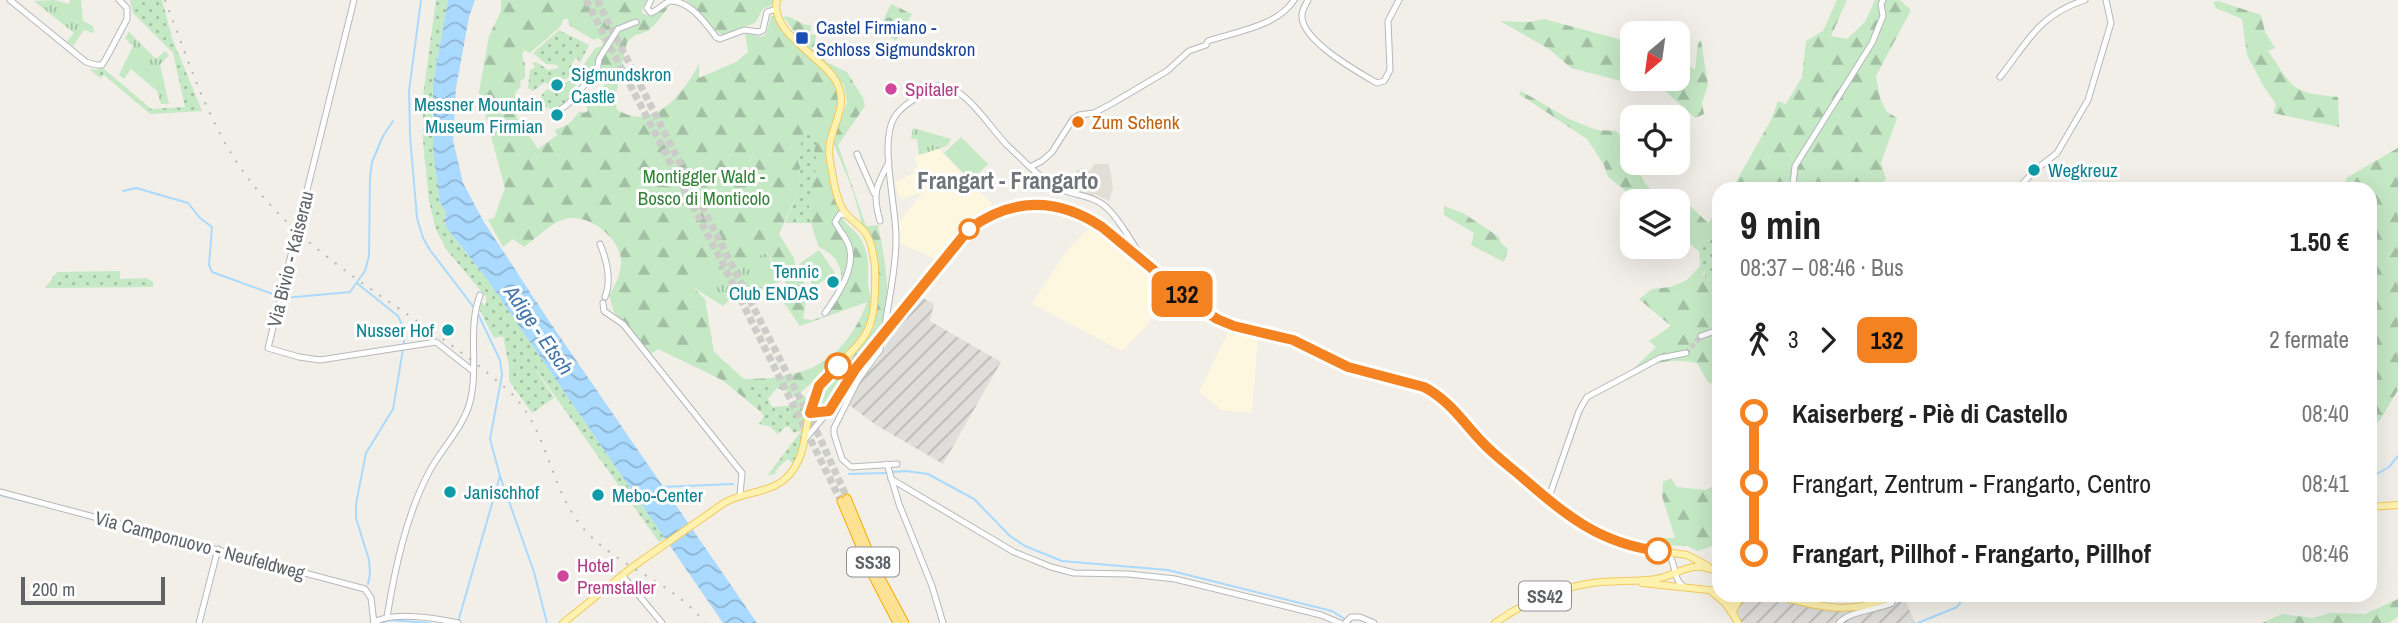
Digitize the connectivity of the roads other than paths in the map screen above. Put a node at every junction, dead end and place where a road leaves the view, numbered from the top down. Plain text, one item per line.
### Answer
1 (10, 0) edge
2 (119, 0) edge
3 (354, 0) edge
4 (651, 0) edge
5 (777, 0) edge
6 (1294, 0) edge
7 (1308, 0) edge
8 (1399, 0) edge
9 (1883, 0) edge
10 (2085, 0) edge
11 (2106, 0) edge
12 (776, 9) junction
13 (636, 22) dead end
14 (2000, 77) dead end
15 (554, 114) dead end
16 (857, 154) dead end
17 (889, 162) junction
18 (1030, 167) junction
19 (1792, 182) edge
20 (2025, 182) edge
21 (874, 193) junction
22 (846, 215) junction
23 (880, 221) dead end
24 (600, 244) dead end
25 (1136, 256) junction
26 (480, 295) dead end
27 (825, 313) dead end
28 (887, 329) junction
29 (1712, 332) edge
30 (1701, 336) tunnel mouth
31 (878, 340) junction
32 (1686, 353) tunnel mouth
33 (473, 371) junction
34 (811, 405) junction
35 (829, 411) junction
36 (820, 413) junction
37 (809, 417) junction
38 (819, 421) junction
39 (804, 441) junction
40 (897, 464) dead end
41 (889, 472) junction
42 (0, 492) edge
43 (740, 495) junction
44 (1548, 500) junction
45 (2398, 505) edge
46 (2377, 507) edge
47 (217, 552) junction
48 (1667, 552) junction
49 (1712, 569) edge
50 (1712, 570) edge
51 (1675, 571) junction
52 (622, 575) junction
53 (1636, 581) junction
54 (1686, 588) junction
55 (1712, 591) edge
56 (1724, 602) edge
57 (1803, 602) edge
58 (1878, 602) edge
59 (1892, 602) edge
60 (387, 617) junction
61 (1735, 617) edge
62 (199, 623) edge
63 (374, 623) edge
64 (457, 623) edge
65 (563, 623) edge
66 (662, 623) edge
67 (895, 623) edge
68 (905, 623) edge
69 (943, 623) edge
70 (1342, 623) edge
71 (1374, 623) edge
72 (1495, 623) edge
73 (1839, 623) edge

1 - 2 street
3 - 33 street, Via Bivio - Kaiserau
4 - 12 street
5 - 12 main road
6 - 18 street
7 - 8 street
9 - 19 street
10 - 14 street
11 - 20 street
12 - 22 main road
13 - 15 street
16 - 21 street
17 - 18 street
17 - 21 street
17 - 28 street
18 - 25 street
21 - 23 street
22 - 27 street
22 - 34 main road
24 - 43 street
25 - 28 street
25 - 44 street
26 - 33 street
28 - 31 street
29 - 30 street
31 - 35 street
31 - 41 street
32 - 44 street
33 - 60 street
34 - 36 street
34 - 37 main road
35 - 36 street
35 - 38 street
36 - 37 street
37 - 38 street
37 - 39 main road
38 - 39 street
39 - 43 main road
40 - 41 street
41 - 69 street
41 - 70 street
42 - 47 street, Via Camponuovo - Neufeldweg
43 - 52 main road
44 - 48 street
45 - 46 main road
47 - 62 street
47 - 63 street, Via Camponuovo - Neufeldweg
48 - 49 main road
48 - 51 street
50 - 51 main road, SS42
51 - 53 main road, SS42
51 - 54 street
52 - 65 main road
52 - 66 street
53 - 54 main road, SS42
53 - 72 main road, SS42
54 - 55 main road, SS42
56 - 61 main road
57 - 58 main road
59 - 73 street
60 - 63 street
60 - 64 street
67 - 68 highway, SS38
70 - 71 street

